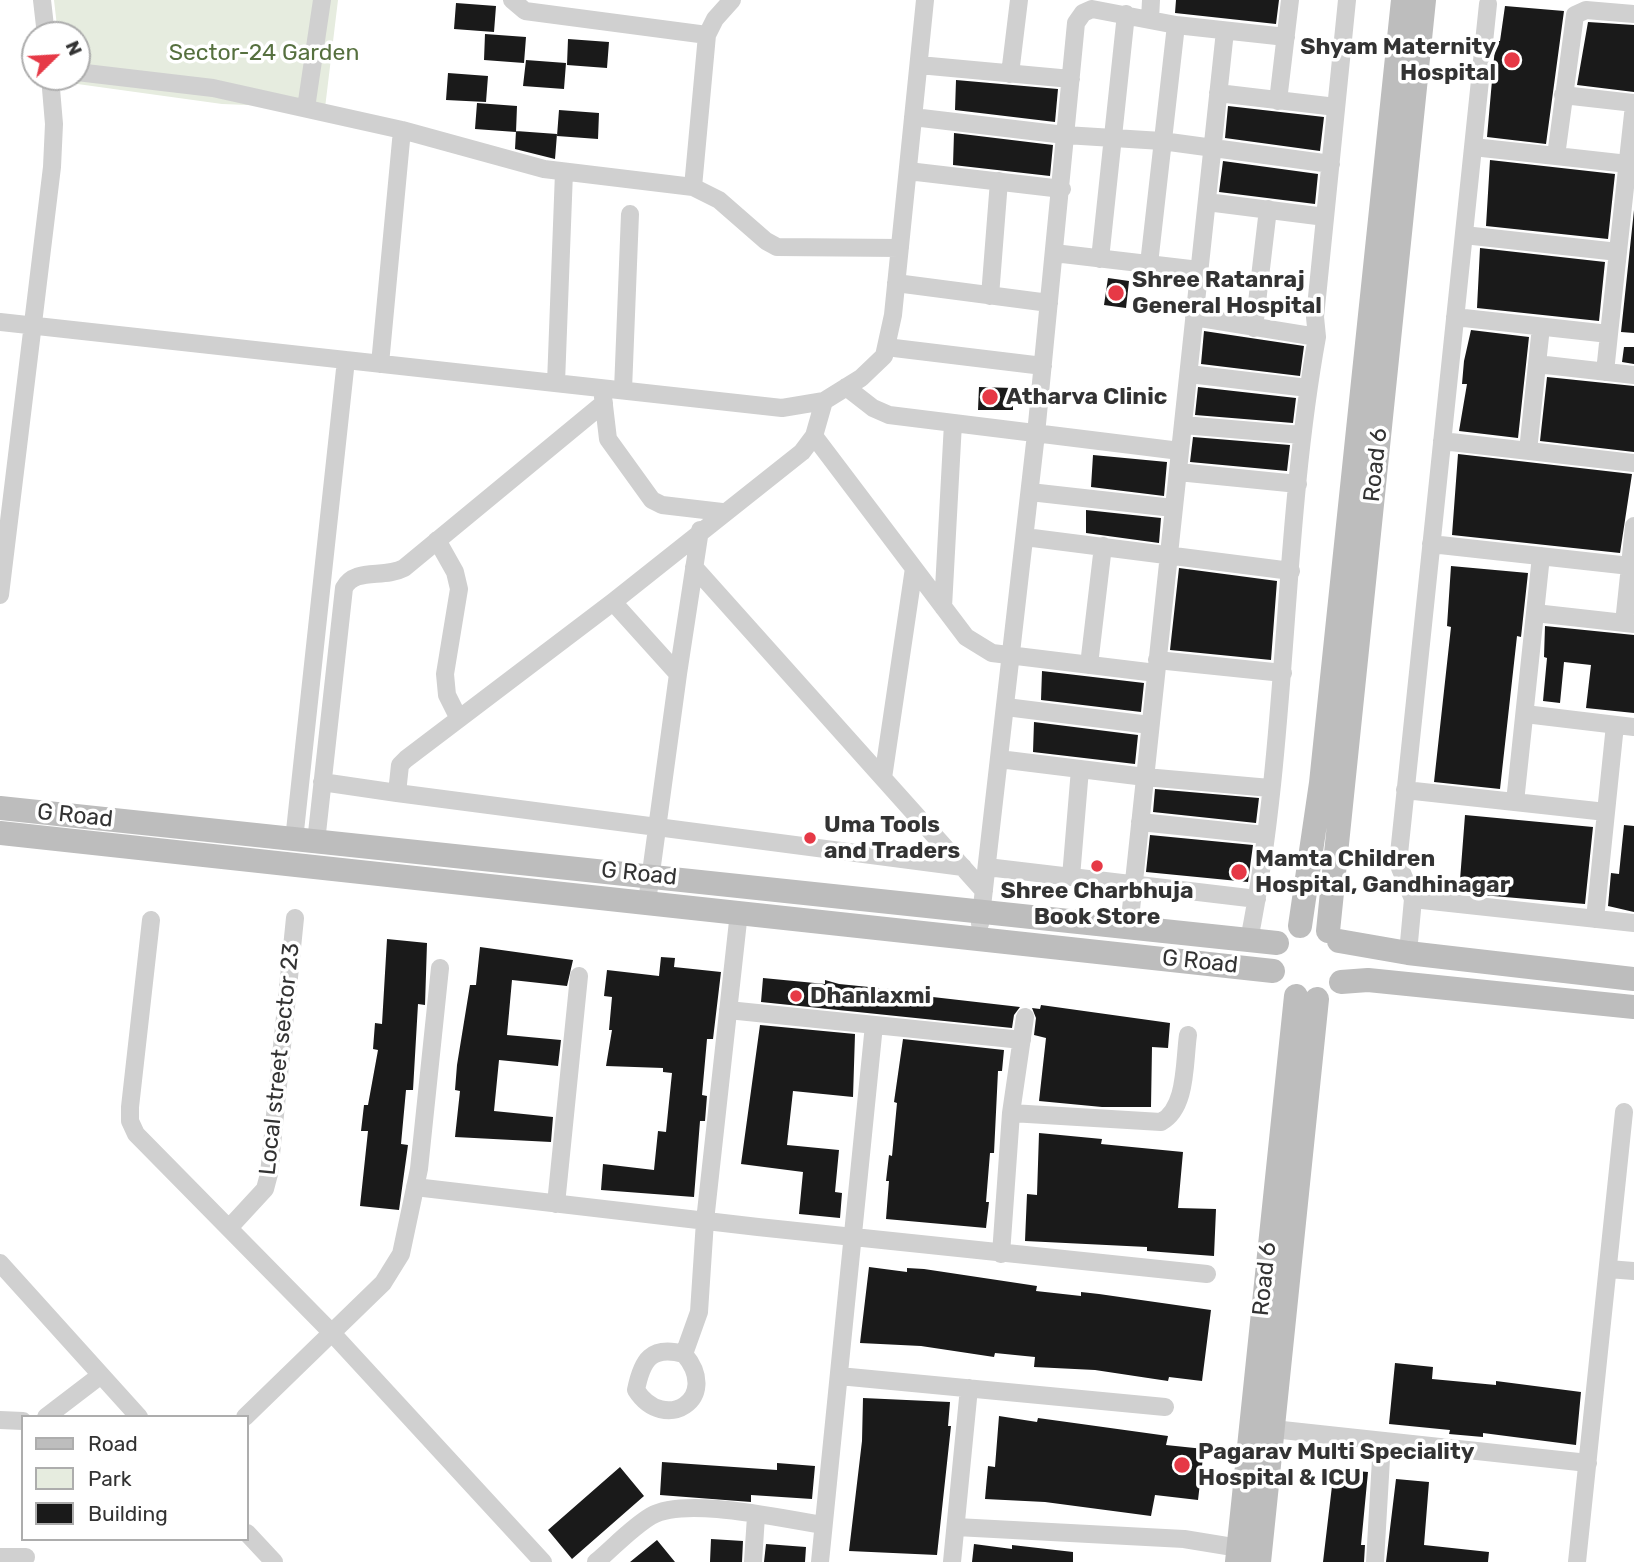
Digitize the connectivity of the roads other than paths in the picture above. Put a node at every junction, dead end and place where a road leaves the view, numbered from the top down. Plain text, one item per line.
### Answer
1 (42, 0) edge
2 (322, 0) edge
3 (512, 0) edge
4 (732, 0) edge
5 (925, 0) edge
6 (1019, 0) edge
7 (1151, 0) edge
8 (1290, 0) edge
9 (1347, 0) edge
10 (1403, 0) edge
11 (1424, 0) edge
12 (1488, 4) dead end
13 (1126, 14) junction
14 (1634, 15) edge
15 (1150, 20) junction
16 (44, 21) edge
17 (1176, 25) junction
18 (1225, 31) junction
19 (707, 35) junction
20 (1286, 37) junction
21 (919, 65) junction
22 (91, 74) edge
23 (1010, 74) junction
24 (1071, 79) junction
25 (51, 91) edge
26 (1218, 93) junction
27 (1563, 95) junction
28 (1278, 101) junction
29 (1634, 104) edge
30 (1336, 107) junction
31 (306, 108) junction
32 (913, 117) junction
33 (402, 130) junction
34 (1065, 135) junction
35 (1114, 136) junction
36 (1162, 141) junction
37 (1473, 147) junction
38 (1212, 149) junction
39 (1556, 156) junction
40 (1331, 164) junction
41 (1628, 164) junction
42 (908, 171) junction
43 (564, 172) junction
44 (999, 181) junction
45 (693, 187) junction
46 (1062, 189) junction
47 (1207, 202) junction
48 (1268, 209) junction
49 (630, 214) dead end
50 (1325, 217) junction
51 (1464, 235) junction
52 (900, 248) junction
53 (1618, 252) junction
54 (1054, 253) junction
55 (1100, 259) junction
56 (1149, 264) junction
57 (1199, 270) junction
58 (896, 283) junction
59 (990, 296) junction
60 (1049, 303) junction
61 (1194, 317) junction
62 (1455, 317) junction
63 (0, 322) edge
64 (32, 326) junction
65 (1541, 327) junction
66 (1254, 328) junction
67 (1609, 334) junction
68 (1317, 337) junction
69 (886, 347) junction
70 (346, 360) junction
71 (380, 364) junction
72 (1537, 364) junction
73 (1043, 366) junction
74 (1605, 372) junction
75 (1189, 374) junction
76 (1634, 375) edge
77 (556, 383) junction
78 (846, 387) junction
79 (1308, 388) junction
80 (623, 390) junction
81 (603, 396) junction
82 (824, 401) junction
83 (953, 423) junction
84 (1183, 425) junction
85 (1037, 434) junction
86 (1302, 435) junction
87 (814, 436) junction
88 (1442, 441) junction
89 (1180, 451) junction
90 (1528, 451) junction
91 (1634, 463) edge
92 (1178, 472) junction
93 (1298, 484) junction
94 (1030, 492) junction
95 (1174, 508) junction
96 (722, 512) junction
97 (1634, 526) edge
98 (700, 530) junction
99 (1025, 537) junction
100 (438, 540) junction
101 (1431, 544) junction
102 (1103, 546) junction
103 (1169, 554) junction
104 (1542, 556) junction
105 (1630, 566) junction
106 (694, 567) junction
107 (914, 568) junction
108 (1291, 571) junction
109 (0, 594) edge
110 (613, 602) junction
111 (943, 607) junction
112 (1535, 613) junction
113 (1629, 624) edge
114 (1011, 655) junction
115 (1089, 665) junction
116 (1157, 667) junction
117 (1283, 673) junction
118 (678, 674) junction
119 (1006, 707) junction
120 (1525, 714) junction
121 (459, 719) junction
122 (1615, 724) junction
123 (1150, 725) junction
124 (1634, 727) edge
125 (999, 759) junction
126 (1080, 769) junction
127 (1145, 777) junction
128 (883, 778) junction
129 (322, 782) junction
130 (1269, 788) junction
131 (1405, 790) junction
132 (397, 793) junction
133 (1515, 802) junction
134 (0, 808) edge
135 (1606, 812) junction
136 (1140, 822) junction
137 (658, 826) junction
138 (0, 833) edge
139 (1265, 835) junction
140 (305, 841) junction
141 (963, 867) junction
142 (987, 867) junction
143 (651, 875) junction
144 (1071, 877) junction
145 (1133, 884) junction
146 (1258, 899) junction
147 (1413, 899) junction
148 (648, 902) junction
149 (983, 902) junction
150 (739, 912) junction
151 (295, 918) dead end
152 (1595, 919) junction
153 (151, 920) dead end
154 (1634, 923) edge
155 (1300, 926) junction
156 (1129, 928) junction
157 (1334, 936) junction
158 (979, 938) junction
159 (1249, 940) junction
160 (1278, 943) junction
161 (1408, 953) junction
162 (440, 968) dead end
163 (1273, 971) junction
164 (579, 976) dead end
165 (1634, 979) edge
166 (1341, 982) junction
167 (1307, 997) junction
168 (1634, 1007) edge
169 (728, 1010) junction
170 (1025, 1017) dead end
171 (874, 1025) junction
172 (1188, 1035) dead end
173 (1022, 1040) junction
174 (1624, 1112) dead end
175 (1011, 1113) junction
176 (415, 1187) junction
177 (556, 1204) junction
178 (705, 1221) junction
179 (229, 1228) junction
180 (853, 1237) junction
181 (1001, 1254) junction
182 (0, 1263) edge
183 (1608, 1269) junction
184 (1634, 1271) edge
185 (1208, 1274) dead end
186 (332, 1334) junction
187 (684, 1354) dead end
188 (101, 1375) junction
189 (839, 1376) junction
190 (969, 1388) junction
191 (1165, 1407) dead end
192 (49, 1415) edge
193 (137, 1415) edge
194 (246, 1415) edge
195 (0, 1420) edge
196 (21, 1421) edge
197 (1272, 1429) junction
198 (1382, 1442) junction
199 (1588, 1463) junction
200 (757, 1516) junction
201 (823, 1525) junction
202 (956, 1527) junction
203 (248, 1534) edge
204 (30, 1541) edge
205 (0, 1557) edge
206 (1245, 1557) edge
207 (25, 1560) edge
208 (274, 1562) edge
209 (543, 1562) edge
210 (596, 1562) edge
211 (753, 1562) edge
212 (820, 1562) edge
213 (952, 1562) edge
214 (1375, 1562) edge
215 (1577, 1562) edge

1 - 16 street
2 - 31 street
3 - 19 street
4 - 19 street
5 - 21 street
6 - 23 street
7 - 15 street
8 - 20 street
9 - 30 street
10 - 155 street, Road 6
11 - 157 street, Road 6
12 - 37 street
13 - 15 street
13 - 24 street
13 - 35 street
14 - 27 street
15 - 17 street
17 - 18 street
17 - 36 street
18 - 20 street
18 - 26 street
19 - 45 street
20 - 28 street
21 - 23 street
21 - 32 street
22 - 31 street
23 - 24 street
24 - 34 street
25 - 64 street
26 - 28 street
26 - 38 street
27 - 29 street
27 - 39 street
28 - 30 street
29 - 41 street
30 - 40 street
31 - 33 street
32 - 34 street
32 - 42 street
33 - 43 street
33 - 71 street
34 - 35 street
34 - 46 street
35 - 36 street
35 - 55 street
36 - 38 street
36 - 56 street
37 - 39 street
37 - 51 street
38 - 40 street
38 - 47 street
39 - 41 street
40 - 50 street
41 - 53 street
42 - 44 street
42 - 52 street
43 - 45 street
43 - 77 street
44 - 46 street
44 - 59 street
45 - 52 street
46 - 54 street
47 - 48 street
47 - 57 street
48 - 50 street
48 - 66 street
49 - 80 street
50 - 68 street
51 - 53 street
51 - 62 street
52 - 58 street
53 - 67 street
54 - 55 street
54 - 60 street
55 - 56 street
56 - 57 street
57 - 61 street
58 - 59 street
58 - 69 street
59 - 60 street
60 - 73 street
61 - 66 street
61 - 75 street
62 - 65 street
62 - 88 street
63 - 64 street
64 - 70 street
64 - 109 street
65 - 67 street
65 - 72 street
66 - 68 street
67 - 74 street
68 - 79 street
69 - 73 street
69 - 78 street
70 - 71 street
70 - 140 street
71 - 77 street
72 - 74 street
72 - 90 street
73 - 85 street
74 - 76 street
75 - 79 street
75 - 84 street
77 - 81 street
78 - 82 street
78 - 83 street
79 - 86 street
80 - 81 street
80 - 82 street
81 - 96 street
81 - 100 street
82 - 87 street
83 - 85 street
83 - 111 street
84 - 86 street
84 - 89 street
85 - 89 street
85 - 94 street
86 - 93 street
87 - 96 street
87 - 107 street
88 - 90 street
88 - 101 street
89 - 92 street
90 - 91 street
92 - 93 street
92 - 95 street
93 - 108 street
94 - 95 street
94 - 99 street
95 - 103 street
96 - 98 street
97 - 105 street
98 - 106 street
98 - 110 street
99 - 102 street
99 - 114 street
100 - 121 street
100 - 129 street
101 - 104 street
101 - 131 street
102 - 103 street
102 - 115 street
103 - 108 street
103 - 116 street
104 - 105 street
104 - 112 street
105 - 113 street
106 - 118 street
106 - 128 street
107 - 111 street
107 - 128 street
108 - 117 street
110 - 118 street
110 - 121 street
111 - 114 street
112 - 113 street
112 - 120 street
114 - 115 street
114 - 119 street
115 - 116 street
116 - 117 street
116 - 123 street
117 - 130 street
118 - 137 street
119 - 123 street
119 - 125 street
120 - 122 street
120 - 133 street
121 - 132 street
122 - 124 street
122 - 135 street
123 - 127 street
125 - 126 street
125 - 142 street
126 - 127 street
126 - 144 street
127 - 130 street
127 - 136 street
128 - 141 street
129 - 132 street
129 - 140 street
130 - 139 street
131 - 133 street
131 - 147 street
132 - 137 street
133 - 135 street
134 - 140 street, G Road
135 - 152 street
136 - 139 street
136 - 145 street
137 - 141 street
137 - 143 street
138 - 148 street, G Road
139 - 146 street
140 - 143 street, G Road
141 - 149 street
142 - 144 street
142 - 149 street
143 - 148 street
143 - 149 street, G Road
144 - 145 street
145 - 146 street
145 - 156 street
146 - 159 street
147 - 152 street
147 - 161 street
148 - 150 street, G Road
149 - 156 street, G Road
149 - 158 street
150 - 158 street, G Road
150 - 169 street
151 - 179 street, Local street sector 23
152 - 154 street
153 - 179 street
155 - 157 street
155 - 160 street
156 - 159 street, G Road
157 - 161 street
157 - 166 street
158 - 163 street, G Road
159 - 160 street, G Road
160 - 163 street
161 - 165 street
162 - 176 street
163 - 167 street
164 - 177 street
166 - 167 street
166 - 168 street
167 - 197 street, Road 6
167 - 206 street, Road 6
169 - 171 street
169 - 178 street
170 - 173 street
171 - 173 street
171 - 180 street
172 - 175 street
173 - 175 street
174 - 183 street
175 - 181 street
176 - 177 street
176 - 186 street
177 - 178 street
178 - 180 street
178 - 187 street
179 - 186 street
180 - 181 street
180 - 189 street
181 - 185 street
182 - 188 street
183 - 184 street
183 - 199 street
186 - 194 street
186 - 209 street
188 - 192 street
188 - 193 street
189 - 190 street
189 - 201 street
190 - 191 street
190 - 202 street
195 - 196 street
197 - 198 street
197 - 206 street, Road 6
198 - 199 street
198 - 214 street
199 - 215 street
200 - 201 street
200 - 210 street
200 - 211 street
201 - 212 street
202 - 206 street
202 - 213 street
203 - 208 street
204 - 207 street
205 - 207 street

